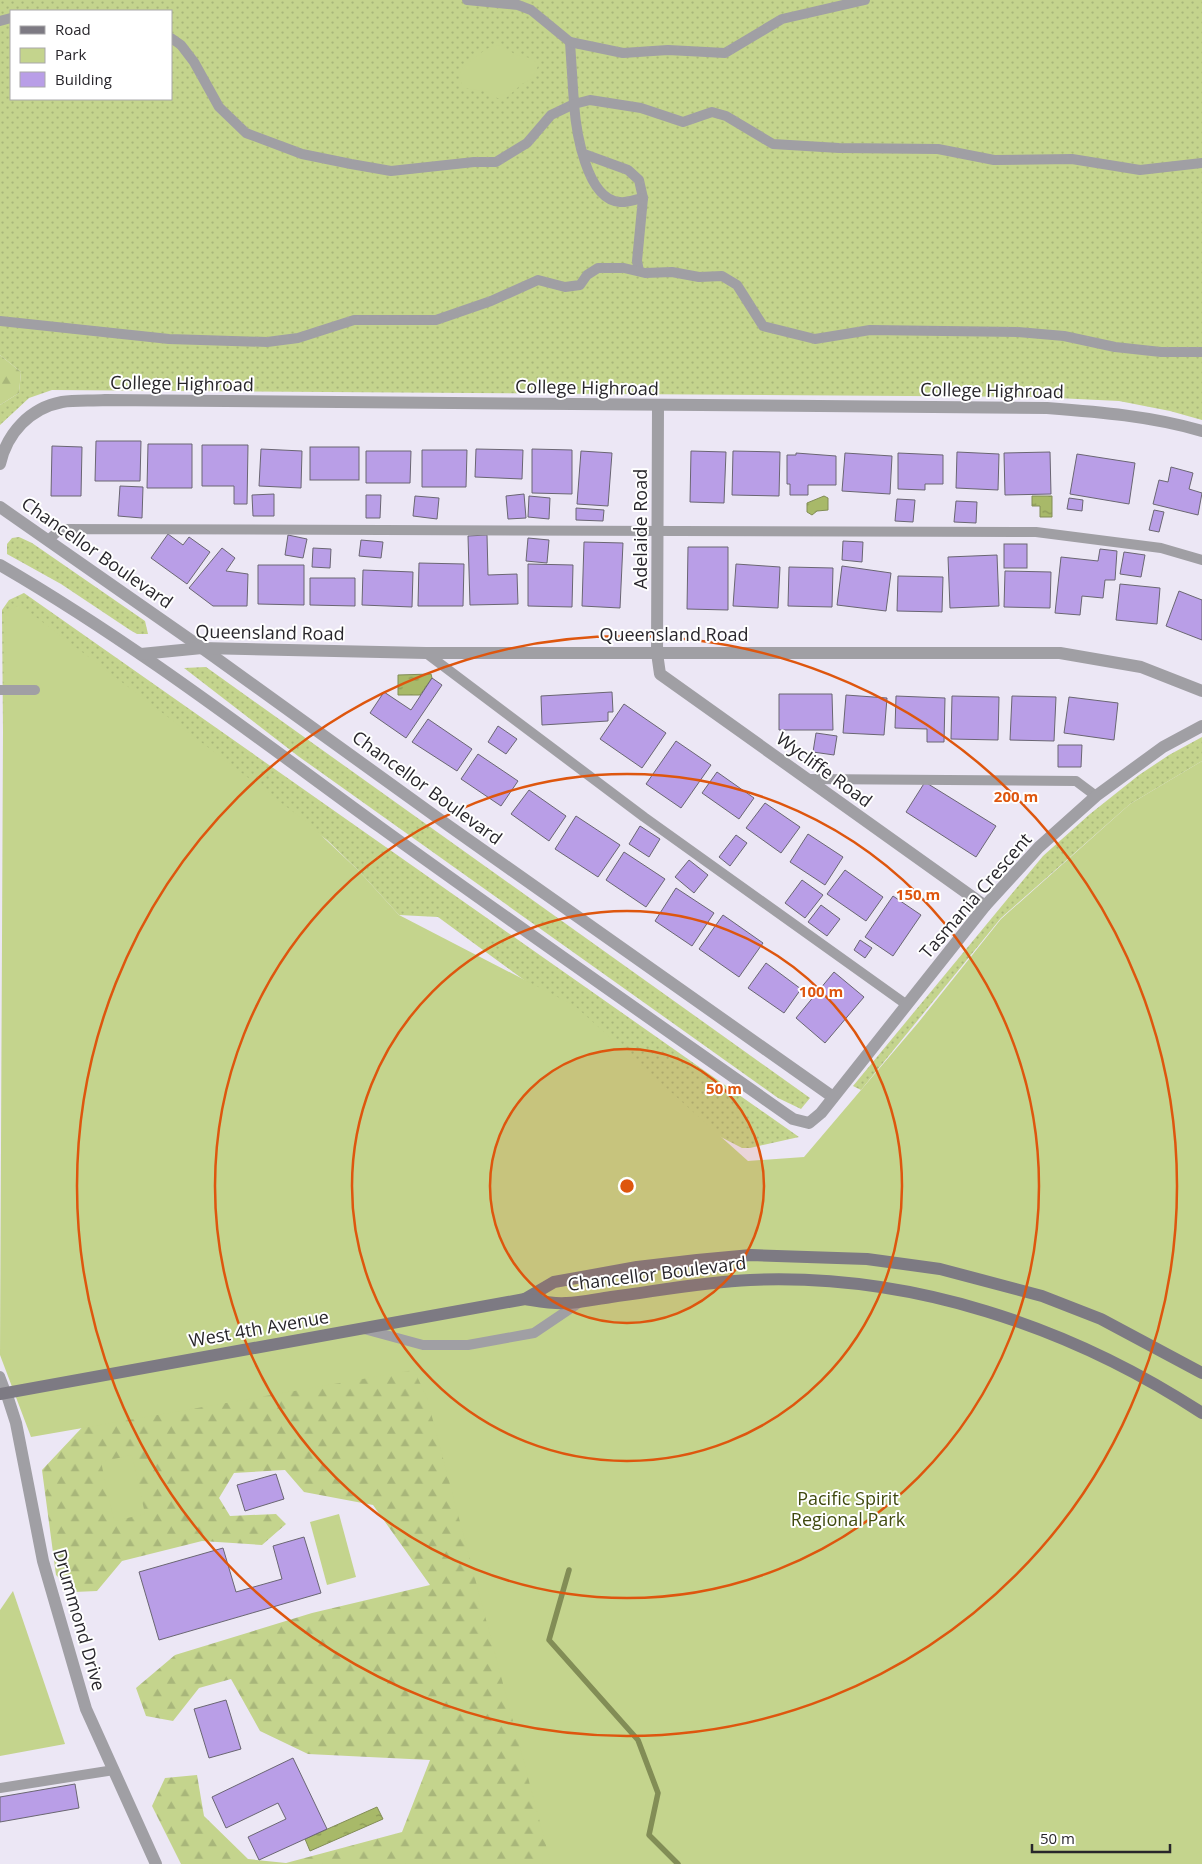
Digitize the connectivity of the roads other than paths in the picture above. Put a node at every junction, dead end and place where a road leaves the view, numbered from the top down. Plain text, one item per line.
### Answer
1 (473, 0) edge
2 (865, 0) edge
3 (172, 39) edge
4 (570, 42) junction
5 (574, 104) junction
6 (584, 154) junction
7 (1202, 163) edge
8 (643, 198) junction
9 (639, 271) junction
10 (0, 321) edge
11 (1202, 352) edge
12 (658, 406) junction
13 (1202, 431) edge
14 (0, 464) edge
15 (0, 507) edge
16 (659, 530) junction
17 (48, 540) junction
18 (1202, 560) edge
19 (0, 565) edge
20 (202, 648) junction
21 (426, 653) junction
22 (657, 653) junction
23 (141, 654) junction
24 (0, 690) edge
25 (35, 690) dead end
26 (1202, 691) edge
27 (1202, 726) edge
28 (806, 779) junction
29 (1096, 796) junction
30 (985, 906) junction
31 (907, 1005) junction
32 (833, 1097) junction
33 (525, 1299) junction
34 (581, 1301) junction
35 (361, 1328) junction
36 (1202, 1373) edge
37 (0, 1376) edge
38 (3, 1393) edge
39 (1202, 1413) edge
40 (114, 1770) junction
41 (0, 1788) edge
42 (156, 1864) edge

1 - 4 lane
2 - 4 lane
3 - 5 lane
4 - 5 lane
5 - 6 lane
5 - 7 lane
6 - 8 lane
6 - 8 lane
8 - 9 lane
9 - 10 lane
9 - 11 lane
12 - 13 street, College Highroad
12 - 14 street, College Highroad
12 - 16 street, Adelaide Road
15 - 17 street, Chancellor Boulevard
16 - 17 lane
16 - 18 lane
16 - 22 street, Adelaide Road
17 - 20 street, Chancellor Boulevard
19 - 23 street
20 - 21 street, Queensland Road
20 - 23 street, Queensland Road
20 - 32 street, Chancellor Boulevard
21 - 22 street, Queensland Road
21 - 31 lane
22 - 26 street, Queensland Road
22 - 28 street, Wycliffe Road
23 - 32 street, Tasmania Crescent
24 - 25 lane
27 - 29 street, Tasmania Crescent
28 - 29 lane
28 - 30 street, Wycliffe Road
29 - 30 street, Tasmania Crescent
30 - 31 street, Tasmania Crescent
31 - 32 street, Tasmania Crescent
33 - 34 main road, Chancellor Boulevard
33 - 35 main road, West 4th Avenue
33 - 36 main road, Chancellor Boulevard
34 - 35 lane
34 - 39 main road, Chancellor Boulevard
35 - 38 main road, West 4th Avenue
37 - 38 lane, Drummond Drive
38 - 40 street, Drummond Drive
40 - 41 lane
40 - 42 street, Drummond Drive

